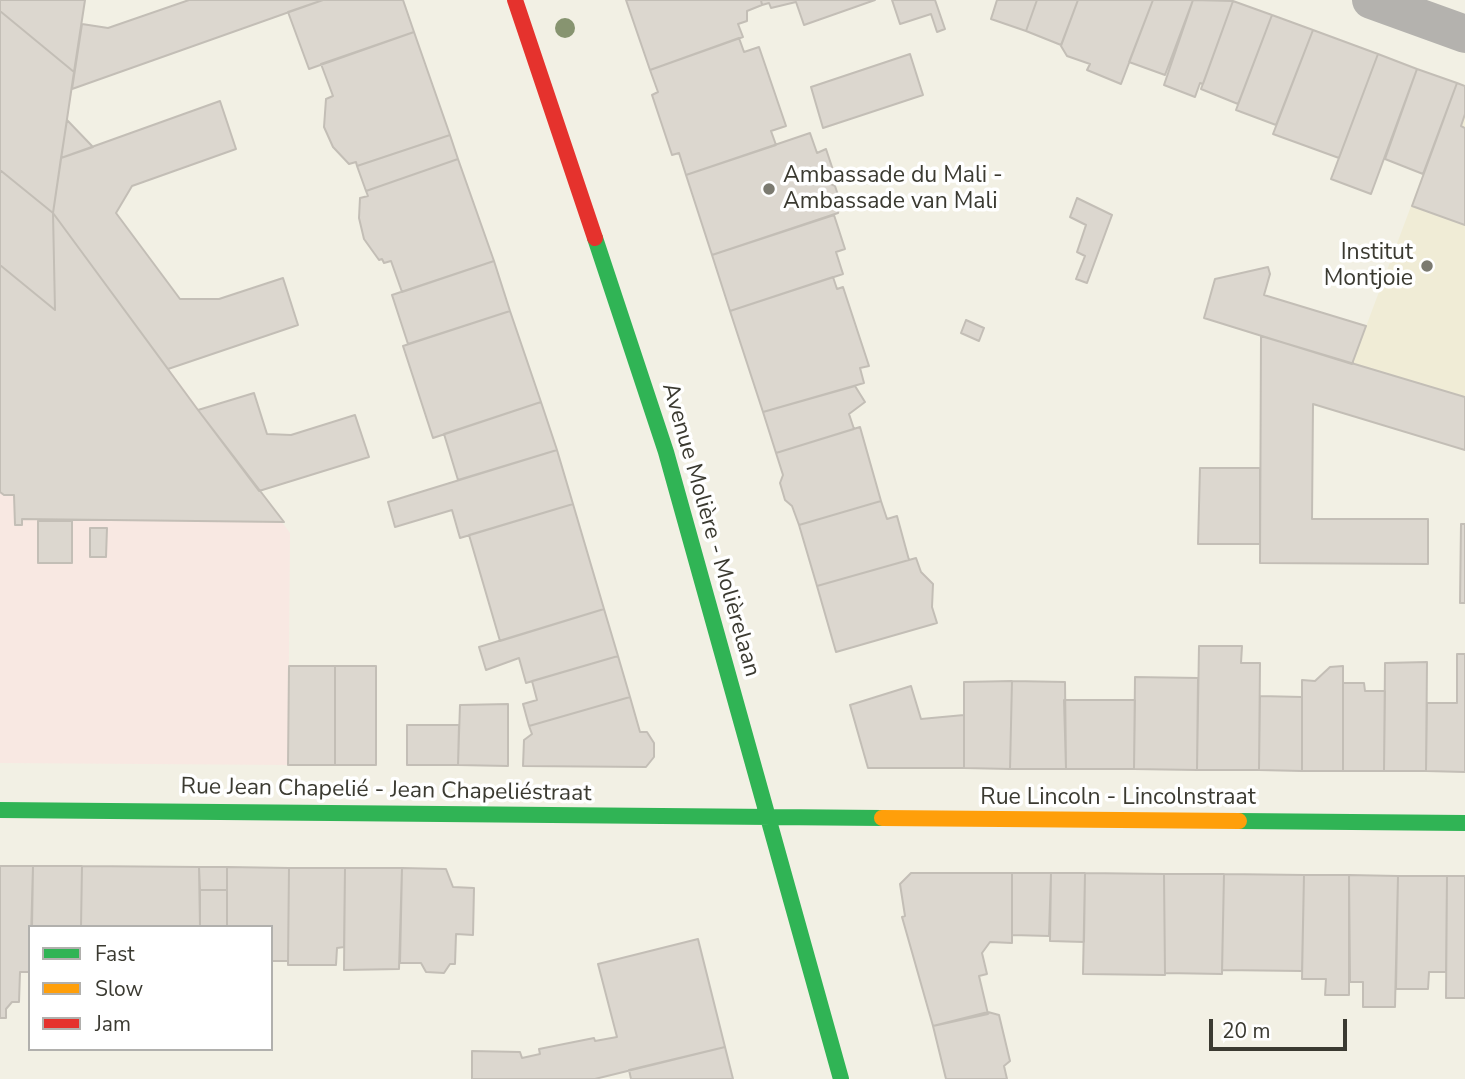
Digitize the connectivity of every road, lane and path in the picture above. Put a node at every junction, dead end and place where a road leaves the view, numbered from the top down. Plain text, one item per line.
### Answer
1 (516, 0) edge
2 (1371, 0) edge
3 (1465, 34) edge
4 (0, 810) edge
5 (771, 819) junction
6 (1465, 823) edge
7 (841, 1079) edge

1 - 5 street, Avenue Molière - Molièrelaan
2 - 3 street
4 - 5 street, Rue Jean Chapelié - Jean Chapeliéstraat
5 - 6 street, Rue Lincoln - Lincolnstraat
5 - 7 street, Avenue Molière - Molièrelaan

